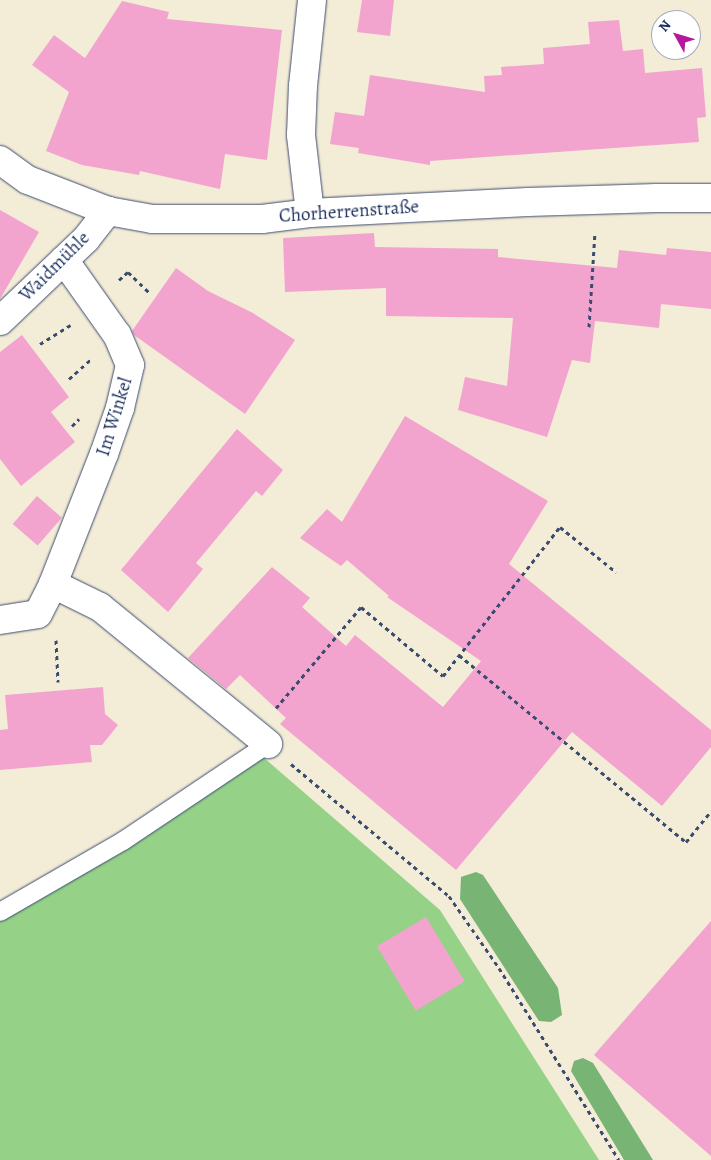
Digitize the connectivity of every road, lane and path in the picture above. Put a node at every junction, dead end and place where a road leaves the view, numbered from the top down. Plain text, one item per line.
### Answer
1 (312, 0) edge
2 (0, 160) edge
3 (711, 198) edge
4 (598, 200) junction
5 (108, 211) junction
6 (310, 213) junction
7 (64, 260) junction
8 (0, 321) edge
9 (589, 326) dead end
10 (616, 572) dead end
11 (53, 584) junction
12 (0, 620) edge
13 (459, 655) junction
14 (262, 739) junction
15 (711, 811) edge
16 (0, 912) edge
17 (618, 1160) edge

1 - 6 street
2 - 5 street, Chorherrenstraße
3 - 4 street, Chorherrenstraße
4 - 6 street, Chorherrenstraße
4 - 9 path
5 - 6 street, Chorherrenstraße
5 - 7 street, Waidmühle
7 - 8 street, Waidmühle
7 - 11 street, Im Winkel
10 - 13 path
11 - 12 street, Im Winkel
11 - 14 street
13 - 14 path
13 - 15 path
14 - 16 lane
14 - 17 path

